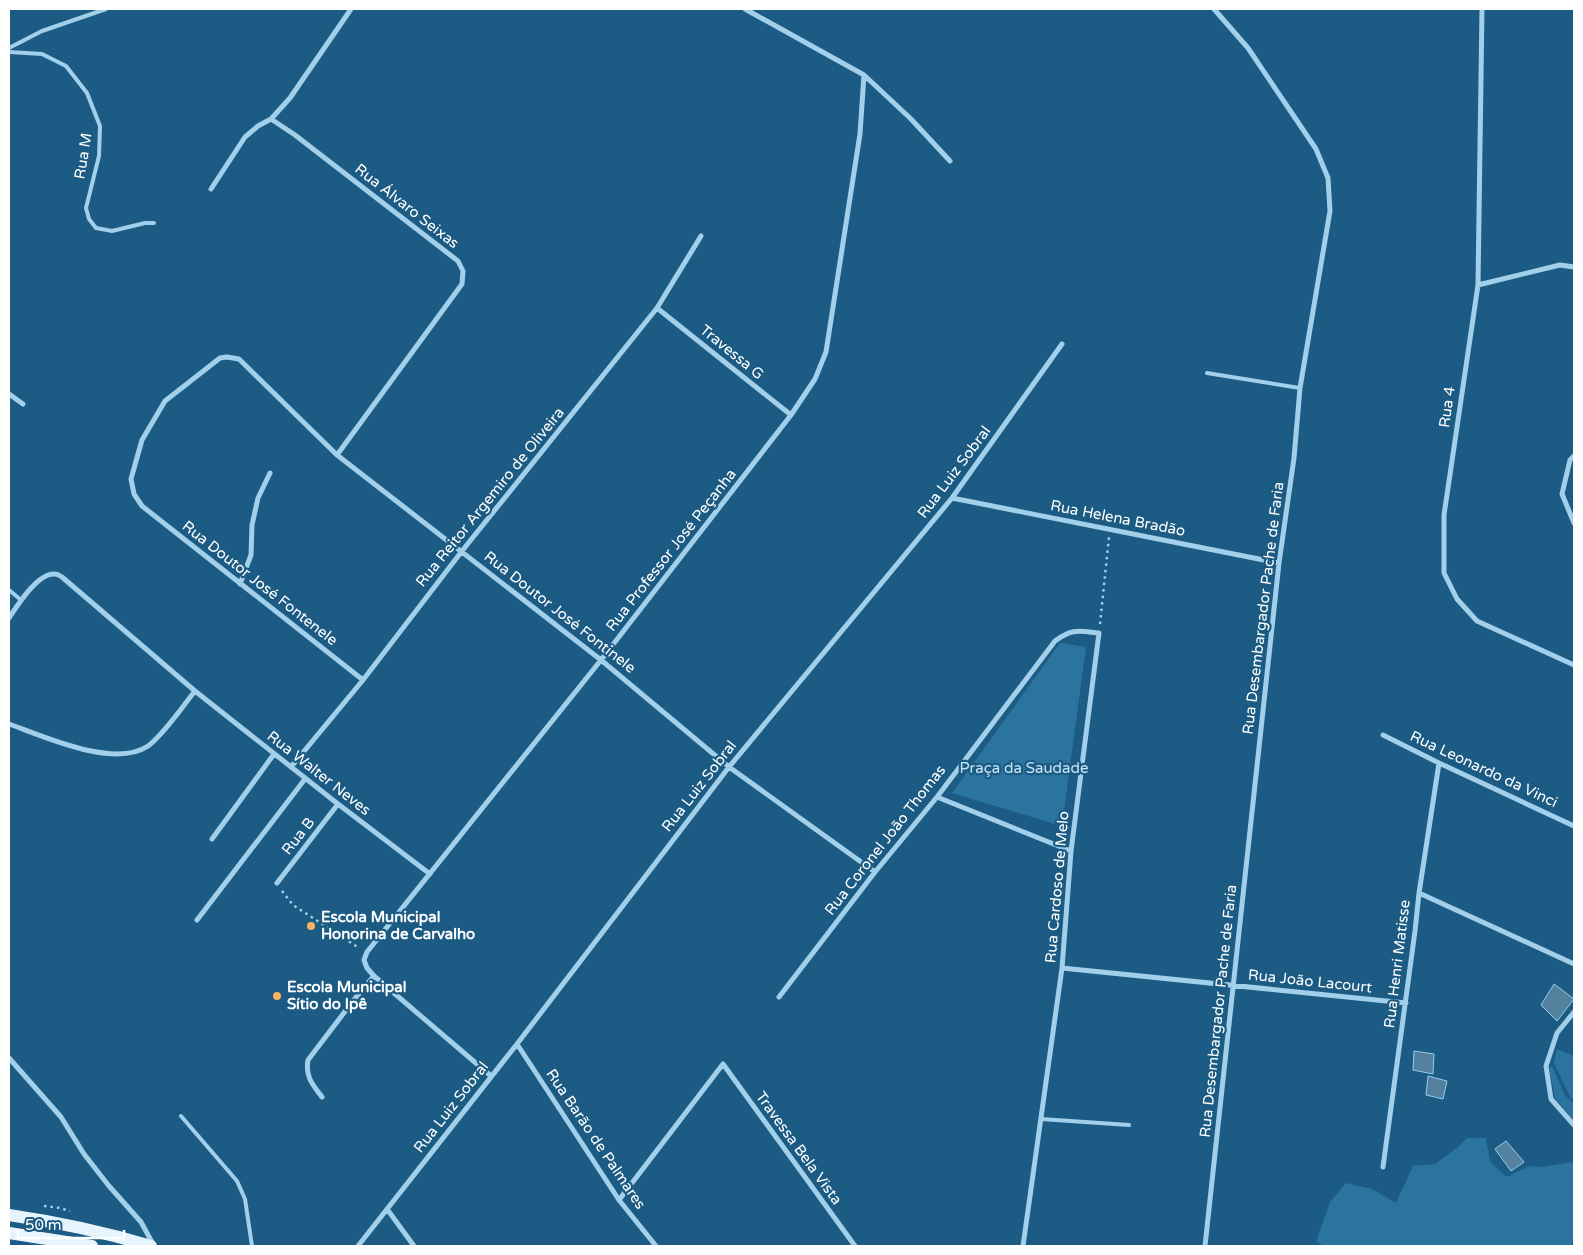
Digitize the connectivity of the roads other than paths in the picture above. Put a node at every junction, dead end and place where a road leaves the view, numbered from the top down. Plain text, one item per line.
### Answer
1 (106, 9) edge
2 (351, 9) edge
3 (745, 9) edge
4 (1214, 9) edge
5 (1482, 9) edge
6 (9, 48) edge
7 (9, 52) edge
8 (864, 75) junction
9 (271, 118) junction
10 (950, 161) dead end
11 (212, 189) dead end
12 (154, 223) dead end
13 (701, 236) dead end
14 (1574, 267) edge
15 (1478, 285) junction
16 (657, 308) junction
17 (1062, 344) dead end
18 (1207, 373) dead end
19 (1300, 388) junction
20 (9, 394) edge
21 (23, 404) dead end
22 (791, 415) junction
23 (337, 456) junction
24 (1574, 456) edge
25 (270, 474) dead end
26 (952, 498) junction
27 (142, 506) joint
28 (1574, 523) edge
29 (462, 551) junction
30 (1279, 563) junction
31 (240, 584) junction
32 (9, 590) edge
33 (21, 600) junction
34 (9, 618) edge
35 (1099, 633) joint
36 (601, 660) junction
37 (1574, 665) edge
38 (362, 680) junction
39 (195, 691) junction
40 (9, 724) edge
41 (1383, 735) dead end
42 (274, 754) junction
43 (1439, 763) junction
44 (291, 767) junction
45 (729, 767) junction
46 (305, 779) junction
47 (937, 797) junction
48 (338, 804) junction
49 (1574, 826) edge
50 (212, 839) dead end
51 (1071, 851) junction
52 (875, 872) junction
53 (430, 874) junction
54 (277, 883) road end
55 (1419, 893) junction
56 (197, 920) dead end
57 (1574, 964) edge
58 (1062, 968) junction
59 (374, 976) junction
60 (1233, 986) junction
61 (779, 997) dead end
62 (1406, 1003) junction
63 (1574, 1012) edge
64 (517, 1044) junction
65 (9, 1058) edge
66 (491, 1076) junction
67 (322, 1097) dead end
68 (181, 1116) dead end
69 (1041, 1118) junction
70 (1129, 1125) dead end
71 (1574, 1125) edge
72 (1383, 1167) dead end
73 (619, 1200) junction
74 (387, 1209) junction
75 (9, 1215) edge
76 (9, 1233) edge
77 (92, 1246) edge
78 (152, 1246) edge
79 (252, 1246) edge
80 (358, 1246) edge
81 (414, 1246) edge
82 (656, 1246) edge
83 (856, 1246) edge
84 (1023, 1246) edge
85 (1205, 1246) edge

1 - 6 lane
2 - 9 street
3 - 8 street
4 - 19 street, Rua Desembargador Pache de Faria
5 - 15 street, Rua 4
7 - 12 lane, Rua M
8 - 10 street
8 - 22 street, Rua Professor José Peçanha
9 - 11 street
9 - 23 street, Rua Álvaro Seixas
13 - 16 street, Rua Reitor Argemiro de Oliveira
14 - 15 street
15 - 37 street, Rua 4
16 - 22 street, Travessa G
16 - 29 street, Rua Reitor Argemiro de Oliveira
17 - 26 street, Rua Luiz Sobral
18 - 19 lane
19 - 30 street, Rua Desembargador Pache de Faria
20 - 21 street
22 - 36 street, Rua Professor José Peçanha
23 - 27 street, Rua Doutor José Fontinele
23 - 29 street, Rua Doutor José Fontinele
24 - 28 street
25 - 31 street
26 - 30 street, Rua Helena Bradão
26 - 45 street, Rua Luiz Sobral
27 - 31 street, Rua Doutor José Fontenele
29 - 36 street, Rua Doutor José Fontinele
29 - 38 street, Rua Reitor Argemiro de Oliveira
30 - 60 street, Rua Desembargador Pache de Faria
31 - 38 street, Rua Doutor José Fontenele
32 - 33 lane
33 - 34 street, Rua Walter Neves
33 - 39 street, Rua Walter Neves
35 - 47 street, Rua Coronel João Thomas
35 - 51 street, Rua Cardoso de Melo
36 - 45 street, Rua Doutor José Fontinele
36 - 53 street, Rua Professor José Peçanha
38 - 44 street, Rua Reitor Argemiro de Oliveira
39 - 40 street
39 - 42 street, Rua Walter Neves
41 - 43 street, Rua Leonardo da Vinci
42 - 44 street, Rua Walter Neves
42 - 50 street
43 - 49 street, Rua Leonardo da Vinci
43 - 55 street, Rua Henri Matisse
44 - 46 street, Rua Walter Neves
45 - 52 street, Rua Doutor José Fontinele
45 - 64 street, Rua Luiz Sobral
46 - 48 street, Rua Walter Neves
46 - 56 street
47 - 51 street
47 - 52 street, Rua Coronel João Thomas
48 - 53 street, Rua Walter Neves
48 - 54 street, Rua B
51 - 58 street, Rua Cardoso de Melo
52 - 61 street, Rua Coronel João Thomas
53 - 59 street, Rua Professor José Peçanha
55 - 57 street
55 - 62 street, Rua Henri Matisse
58 - 60 street, Rua João Lacourt
58 - 69 street, Rua Cardoso de Melo
59 - 66 street
59 - 67 street
60 - 62 street, Rua João Lacourt
60 - 85 street, Rua Desembargador Pache de Faria
62 - 72 street, Rua Henri Matisse
63 - 71 street
64 - 66 street, Rua Luiz Sobral
64 - 73 street, Rua Barão de Palmares
65 - 78 street
66 - 74 street, Rua Luiz Sobral
68 - 79 lane
69 - 70 lane
69 - 84 street, Rua Cardoso de Melo
73 - 82 street, Rua Barão de Palmares
73 - 83 street, Travessa Bela Vista
74 - 80 street, Rua Luiz Sobral
74 - 81 street
75 - 78 main road
76 - 77 main road

